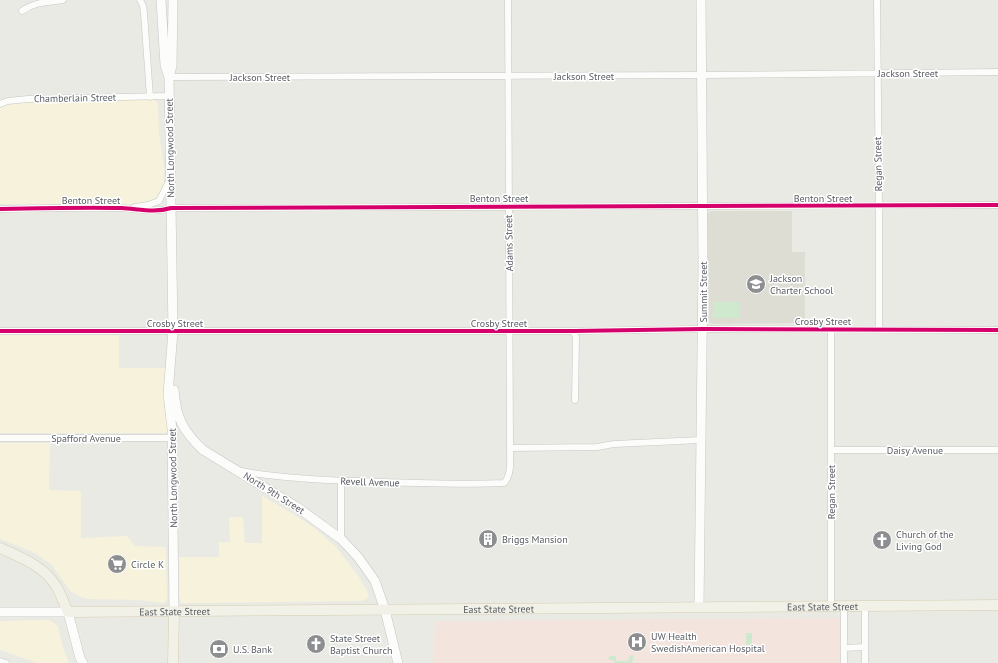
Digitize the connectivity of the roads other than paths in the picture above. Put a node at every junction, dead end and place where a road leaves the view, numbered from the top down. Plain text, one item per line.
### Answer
1 (63, 0) edge
2 (140, 0) edge
3 (161, 0) edge
4 (173, 0) edge
5 (508, 0) edge
6 (701, 0) edge
7 (877, 0) edge
8 (22, 12) dead end
9 (998, 72) edge
10 (877, 73) junction
11 (703, 75) junction
12 (508, 76) junction
13 (169, 77) junction
14 (169, 96) junction
15 (150, 97) junction
16 (0, 104) edge
17 (171, 176) junction
18 (998, 205) edge
19 (508, 206) junction
20 (703, 206) junction
21 (879, 206) junction
22 (124, 208) junction
23 (171, 208) junction
24 (0, 209) edge
25 (703, 329) junction
26 (831, 329) junction
27 (879, 329) junction
28 (510, 330) junction
29 (573, 330) junction
30 (998, 330) edge
31 (0, 331) edge
32 (172, 331) junction
33 (172, 345) junction
34 (173, 375) joint
35 (575, 400) dead end
36 (0, 438) edge
37 (172, 438) junction
38 (701, 440) junction
39 (510, 448) junction
40 (832, 450) junction
41 (998, 450) edge
42 (237, 470) junction
43 (341, 481) junction
44 (504, 483) joint
45 (341, 539) junction
46 (0, 548) edge
47 (998, 605) edge
48 (831, 606) junction
49 (844, 606) junction
50 (865, 606) junction
51 (699, 608) junction
52 (385, 610) junction
53 (0, 612) edge
54 (68, 612) junction
55 (174, 612) junction
56 (865, 647) junction
57 (844, 648) junction
58 (0, 661) edge
59 (6, 663) edge
60 (83, 663) edge
61 (174, 663) edge
62 (398, 663) edge
63 (844, 663) edge
64 (865, 663) edge

1 - 8 street
2 - 15 street
3 - 13 main road
4 - 13 main road, North Longwood Street
5 - 12 street, Adams Street
6 - 11 main road, Summit Street
7 - 10 street, Regan Street
9 - 10 street, Jackson Street
10 - 11 street, Jackson Street
10 - 21 street, Regan Street
11 - 12 street, Jackson Street
11 - 20 main road, Summit Street
12 - 13 street, Jackson Street
12 - 19 street, Adams Street
13 - 14 main road, North Longwood Street
14 - 15 street, Chamberlain Street
14 - 17 main road, North Longwood Street
15 - 16 street, Chamberlain Street
17 - 22 street, Benton Street
17 - 23 main road, North Longwood Street
18 - 21 street, Benton Street
19 - 20 street, Benton Street
19 - 23 street, Benton Street
19 - 28 street, Adams Street
20 - 21 street, Benton Street
20 - 25 main road, Summit Street
21 - 27 street, Regan Street
22 - 23 street, Benton Street
22 - 24 street, Benton Street
23 - 32 main road, North Longwood Street
25 - 26 street, Crosby Street
25 - 29 street, Crosby Street
25 - 38 main road, Summit Street
26 - 27 street, Crosby Street
26 - 40 street, Regan Street
27 - 30 street, Crosby Street
28 - 29 street, Crosby Street
28 - 32 street, Crosby Street
28 - 39 street, Adams Street
29 - 35 street
31 - 32 street, Crosby Street
32 - 33 main road, North Longwood Street
33 - 34 main road, North Longwood Street
33 - 37 main road, North Longwood Street
34 - 42 main road, North 9th Street
36 - 37 street, Spafford Avenue
37 - 55 main road, North Longwood Street
38 - 39 street
38 - 51 main road, Summit Street
39 - 44 street, Adams Street
40 - 41 street, Daisy Avenue
40 - 48 street, Regan Street
42 - 43 street, Revell Avenue
42 - 45 main road, North 9th Street
43 - 44 street, Revell Avenue
43 - 45 street
45 - 52 main road, North 9th Street
46 - 54 main road
47 - 50 main road, East State Street
48 - 49 main road, East State Street
48 - 51 main road, East State Street
49 - 50 main road, East State Street
49 - 57 street
50 - 56 street
51 - 52 main road, East State Street
52 - 55 main road, East State Street
52 - 62 main road, North 9th Street
53 - 54 main road, East State Street
54 - 55 main road, East State Street
54 - 60 main road
55 - 61 main road
56 - 57 street
56 - 64 street
57 - 63 street
58 - 59 street

